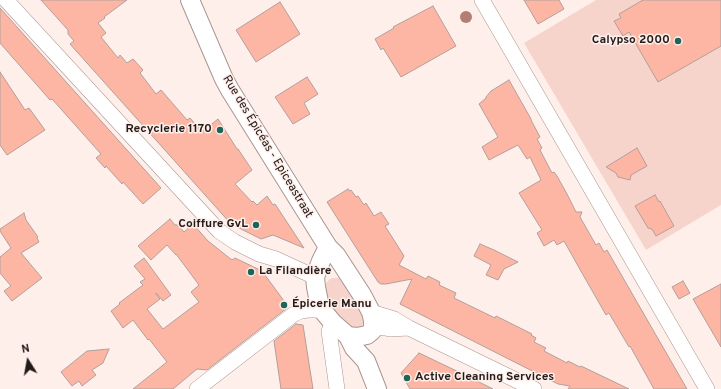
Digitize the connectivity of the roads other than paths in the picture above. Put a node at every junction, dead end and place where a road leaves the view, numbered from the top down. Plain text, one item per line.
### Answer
1 (6, 0) edge
2 (190, 0) edge
3 (482, 0) edge
4 (328, 247) junction
5 (346, 270) junction
6 (315, 277) junction
7 (328, 317) junction
8 (370, 324) junction
9 (348, 336) junction
10 (366, 361) junction
11 (197, 389) edge
12 (337, 389) edge
13 (376, 389) edge
14 (534, 389) edge
15 (707, 389) edge

1 - 6 street
2 - 4 street, Rue des Épicéas - Epiceastraat
3 - 15 street
4 - 5 street, Rue des Épicéas - Epiceastraat
4 - 6 street
5 - 6 street
5 - 8 street, Rue des Épicéas - Epiceastraat
6 - 7 street
7 - 9 street
7 - 11 street
7 - 12 street
8 - 9 street
8 - 10 street
8 - 14 street
9 - 10 street
10 - 13 street

